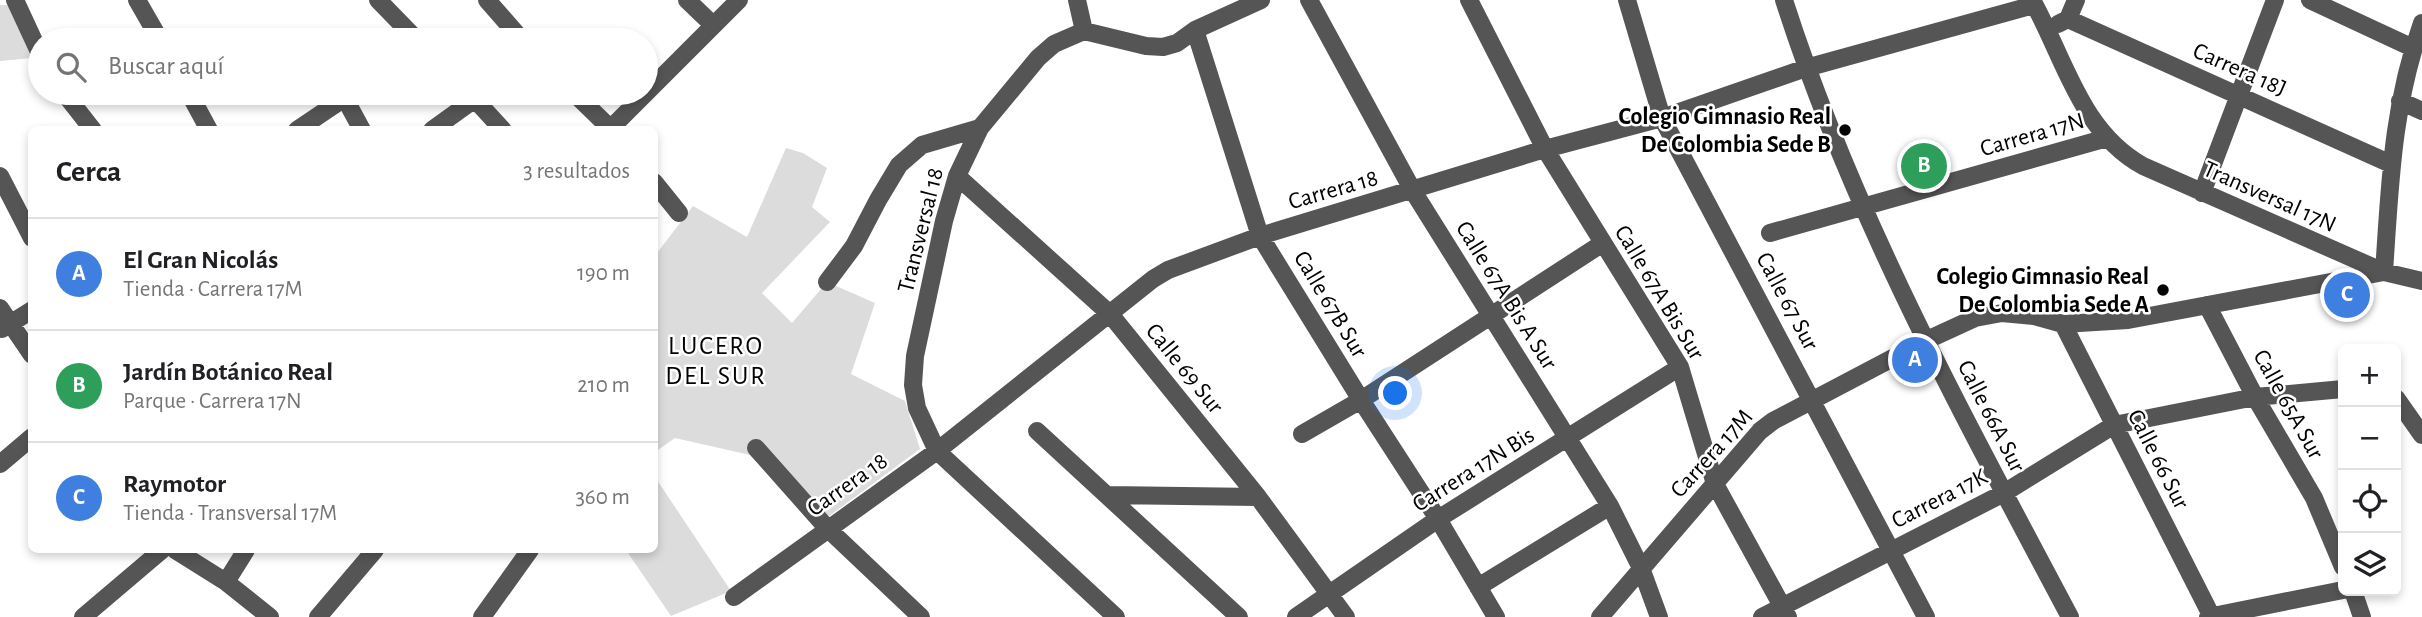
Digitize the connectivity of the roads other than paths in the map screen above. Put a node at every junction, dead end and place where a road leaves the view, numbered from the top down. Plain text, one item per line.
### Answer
1 (15, 0) edge
2 (137, 0) edge
3 (378, 0) edge
4 (487, 0) edge
5 (687, 0) edge
6 (739, 0) edge
7 (1077, 0) edge
8 (1261, 0) edge
9 (1309, 0) edge
10 (1469, 0) edge
11 (1627, 0) edge
12 (1784, 0) edge
13 (2076, 0) edge
14 (2275, 0) edge
15 (2310, 0) edge
16 (2033, 2) edge
17 (2068, 19) junction
18 (2422, 23) edge
19 (713, 25) junction
20 (28, 28) edge
21 (153, 28) edge
22 (405, 28) edge
23 (512, 28) edge
24 (2047, 29) junction
25 (1195, 30) junction
26 (1084, 31) junction
27 (2413, 48) junction
28 (1806, 68) junction
29 (658, 81) edge
30 (2238, 96) junction
31 (2400, 101) junction
32 (73, 105) edge
33 (195, 105) edge
34 (331, 105) edge
35 (351, 105) edge
36 (461, 105) edge
37 (480, 105) edge
38 (586, 105) edge
39 (635, 105) edge
40 (2422, 111) edge
41 (1662, 118) junction
42 (90, 126) edge
43 (207, 126) edge
44 (302, 126) edge
45 (360, 126) edge
46 (437, 126) edge
47 (499, 126) edge
48 (608, 126) edge
49 (614, 126) edge
50 (980, 128) junction
51 (2107, 138) junction
52 (1545, 149) junction
53 (2391, 163) junction
54 (0, 176) edge
55 (957, 176) junction
56 (658, 187) edge
57 (1413, 191) junction
58 (2202, 193) junction
59 (1864, 208) junction
60 (679, 213) dead end
61 (28, 230) edge
62 (1770, 233) dead end
63 (1260, 236) junction
64 (1603, 243) junction
65 (2384, 272) junction
66 (2422, 281) edge
67 (827, 282) dead end
68 (2207, 305) junction
69 (0, 308) edge
70 (28, 313) edge
71 (1110, 314) junction
72 (1491, 316) junction
73 (2063, 324) junction
74 (5, 327) edge
75 (1927, 340) junction
76 (28, 351) edge
77 (1679, 367) junction
78 (2338, 389) edge
79 (2255, 397) junction
80 (1812, 399) junction
81 (1360, 400) junction
82 (2401, 405) edge
83 (2114, 425) junction
84 (1037, 430) dead end
85 (1302, 435) dead end
86 (2422, 435) edge
87 (1567, 439) junction
88 (28, 440) edge
89 (756, 448) dead end
90 (937, 451) junction
91 (0, 464) edge
92 (1715, 484) junction
93 (2004, 493) junction
94 (1107, 495) junction
95 (1258, 497) junction
96 (1610, 506) junction
97 (1438, 519) junction
98 (827, 528) junction
99 (1890, 550) junction
100 (158, 553) edge
101 (181, 553) edge
102 (244, 553) edge
103 (372, 553) edge
104 (528, 553) edge
105 (2338, 555) edge
106 (1641, 568) junction
107 (226, 582) junction
108 (1478, 587) junction
109 (2338, 591) edge
110 (1330, 595) junction
111 (2355, 596) edge
112 (734, 597) dead end
113 (1785, 611) edge
114 (2209, 616) edge
115 (83, 617) edge
116 (270, 617) edge
117 (318, 617) edge
118 (482, 617) edge
119 (921, 617) edge
120 (1116, 617) edge
121 (1239, 617) edge
122 (1296, 617) edge
123 (1346, 617) edge
124 (1496, 617) edge
125 (1600, 617) edge
126 (1659, 617) edge
127 (1762, 617) edge
128 (1926, 617) edge
129 (2070, 617) edge
130 (2362, 617) edge

1 - 20 street
2 - 21 street
3 - 22 street
4 - 23 street
5 - 19 street
6 - 19 street
7 - 26 street
8 - 25 street
9 - 57 street, Calle 67A Bis A Sur
10 - 52 street, Calle 67A Bis Sur
11 - 41 street, Calle 67 Sur
12 - 28 street, Calle 66A Sur
13 - 17 street
14 - 30 street
15 - 27 street
16 - 24 street, Transversal 17N
16 - 28 street, Carrera 18
17 - 24 street
17 - 30 street, Carrera 18J
18 - 27 street
19 - 29 street
24 - 51 street, Transversal 17N
25 - 26 street
25 - 63 street, Calle 67B Sur
26 - 50 street, Transversal 18
27 - 31 street
28 - 41 street, Carrera 18
28 - 59 street, Calle 66A Sur
30 - 53 street, Carrera 18J
30 - 58 street
31 - 40 street
31 - 53 street
32 - 42 street
33 - 43 street
34 - 44 street
35 - 45 street
36 - 46 street
37 - 47 street
38 - 48 street
39 - 49 street
41 - 52 street, Carrera 18
41 - 80 street, Calle 67 Sur
50 - 55 street, Transversal 18
50 - 67 street
51 - 58 street, Transversal 17N
51 - 59 street, Carrera 17N
52 - 57 street, Carrera 18
52 - 64 street, Calle 67A Bis Sur
53 - 65 street
54 - 61 street
55 - 71 street, Calle 69 Sur
55 - 90 street, Transversal 18
56 - 60 street
57 - 63 street, Carrera 18
57 - 72 street, Calle 67A Bis A Sur
58 - 65 street, Transversal 17N
59 - 62 street, Carrera 17N
59 - 75 street, Calle 66A Sur
63 - 71 street, Carrera 18
63 - 81 street, Calle 67B Sur
64 - 72 street
64 - 77 street, Calle 67A Bis Sur
65 - 66 street, Transversal 17N
65 - 68 street, Carrera 17M
68 - 73 street, Carrera 17M
68 - 79 street, Calle 65A Sur
69 - 74 street
70 - 74 street
71 - 90 street, Carrera 18
71 - 95 street, Calle 69 Sur
72 - 81 street
72 - 87 street, Calle 67A Bis A Sur
73 - 75 street, Carrera 17M
73 - 83 street, Calle 66 Sur
74 - 76 street
75 - 80 street, Carrera 17M
75 - 93 street, Calle 66A Sur
77 - 87 street, Carrera 17N Bis
77 - 92 street, Calle 67A Bis Sur
78 - 79 street, Carrera 17K
79 - 83 street, Carrera 17K
79 - 105 street, Calle 65A Sur
80 - 92 street, Carrera 17M
80 - 99 street, Calle 67 Sur
81 - 85 street
81 - 97 street, Calle 67B Sur
82 - 86 street
83 - 93 street, Carrera 17K
83 - 114 street, Calle 66 Sur
84 - 94 street
87 - 96 street, Calle 67A Bis A Sur
87 - 97 street, Carrera 17N Bis
88 - 91 street
89 - 98 street
90 - 98 street, Carrera 18
90 - 120 street
92 - 106 street, Carrera 17M
92 - 113 street, Calle 67A Bis Sur
93 - 99 street, Carrera 17K
93 - 129 street, Calle 66A Sur
94 - 95 street
94 - 121 street
95 - 110 street, Calle 69 Sur
96 - 106 street, Calle 67A Bis A Sur
96 - 108 street
97 - 108 street, Calle 67B Sur
97 - 110 street, Carrera 17N Bis
98 - 112 street, Carrera 18
98 - 119 street
99 - 113 street, Carrera 17K
99 - 128 street, Calle 67 Sur
100 - 115 street
101 - 107 street
102 - 107 street
103 - 117 street
104 - 118 street
106 - 125 street, Carrera 17M
106 - 126 street, Calle 67A Bis A Sur
107 - 116 street
108 - 124 street, Calle 67B Sur
109 - 114 street
110 - 122 street, Carrera 17N Bis
110 - 123 street, Calle 69 Sur
111 - 130 street
113 - 127 street, Carrera 17K

